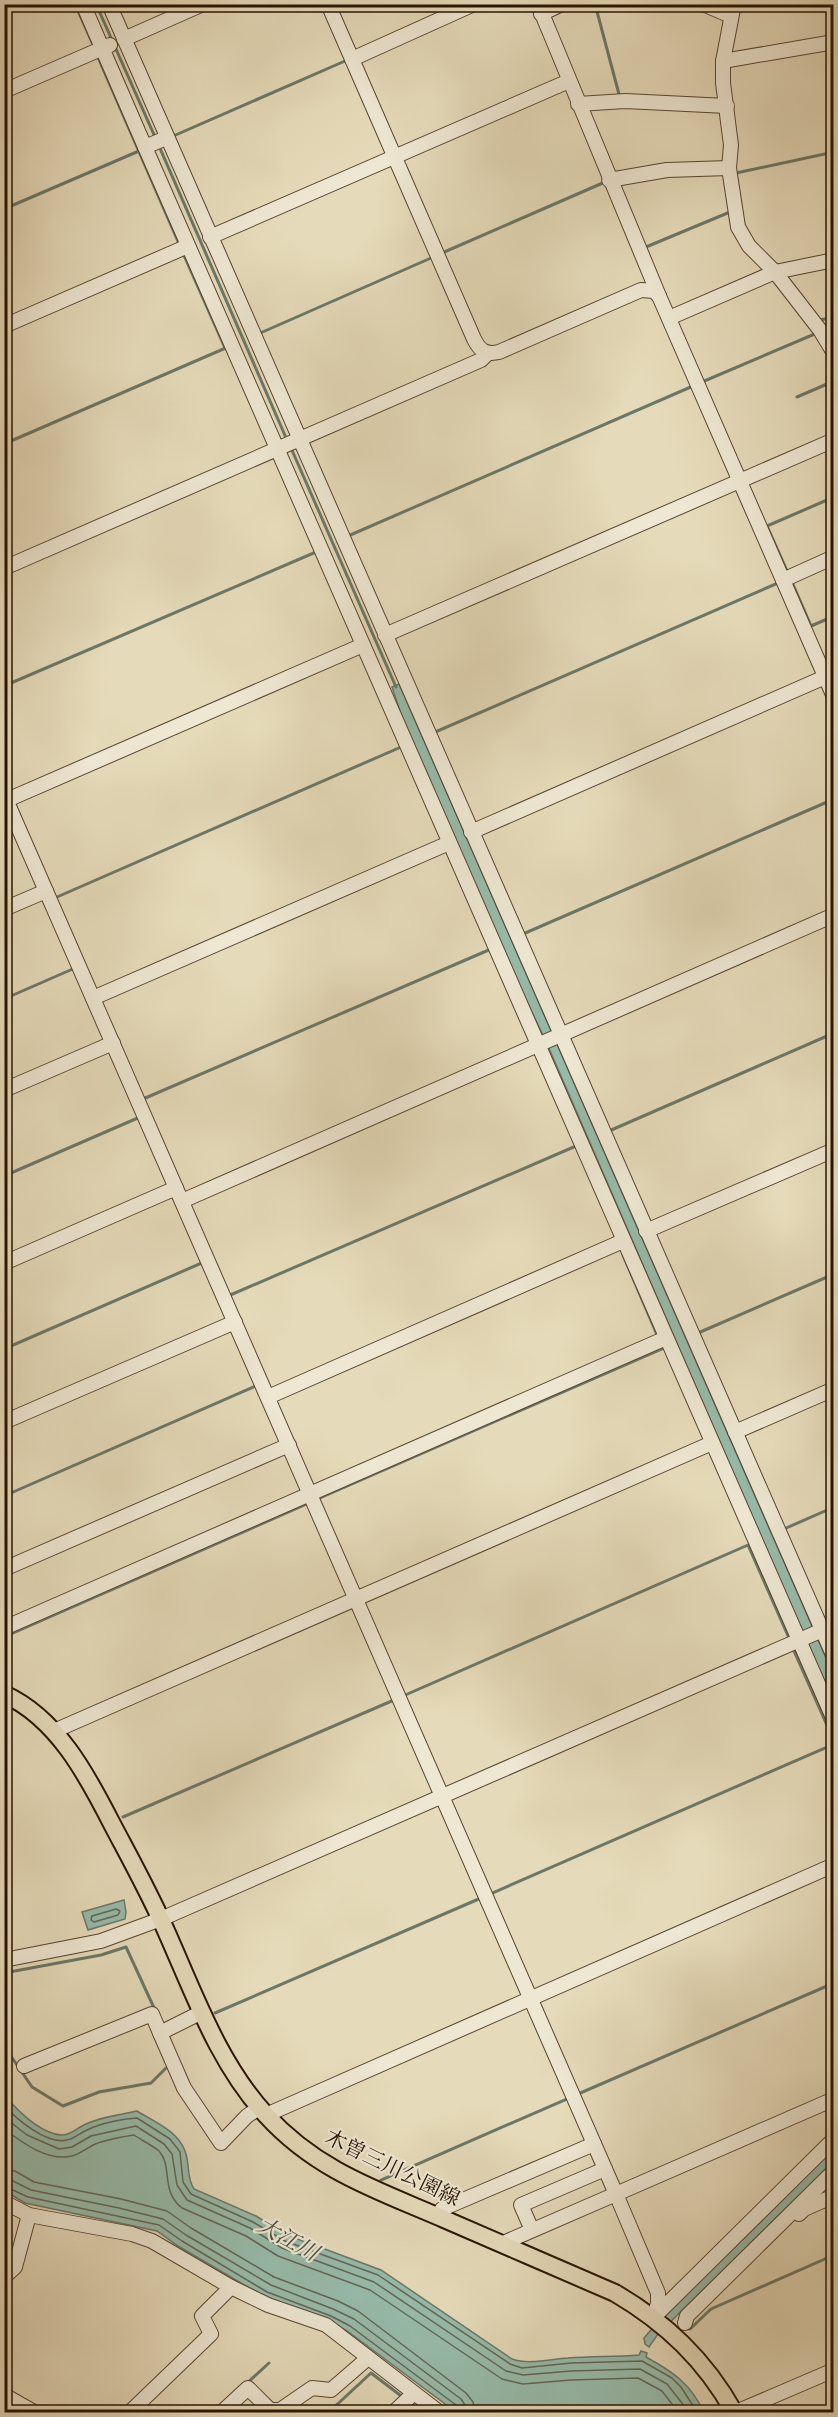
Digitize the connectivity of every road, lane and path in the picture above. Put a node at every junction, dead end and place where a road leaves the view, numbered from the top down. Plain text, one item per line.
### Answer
1 (82, 4) edge
2 (109, 4) edge
3 (203, 4) edge
4 (328, 4) edge
5 (474, 4) edge
6 (562, 4) edge
7 (703, 4) edge
8 (539, 9) edge
9 (732, 10) edge
10 (124, 39) junction
11 (834, 42) edge
12 (106, 47) junction
13 (352, 59) junction
14 (723, 60) junction
15 (569, 81) junction
16 (4, 91) edge
17 (579, 104) junction
18 (727, 106) junction
19 (156, 142) junction
20 (395, 158) junction
21 (729, 168) junction
22 (609, 180) junction
23 (210, 237) junction
24 (188, 246) junction
25 (834, 260) edge
26 (775, 272) junction
27 (659, 296) junction
28 (669, 318) junction
29 (4, 326) edge
30 (834, 353) edge
31 (487, 354) junction
32 (297, 439) junction
33 (834, 440) edge
34 (279, 447) junction
35 (739, 481) junction
36 (834, 558) edge
37 (4, 568) edge
38 (783, 580) junction
39 (384, 635) junction
40 (363, 645) junction
41 (829, 676) edge
42 (834, 697) edge
43 (6, 797) edge
44 (471, 832) junction
45 (449, 843) junction
46 (46, 891) junction
47 (4, 909) edge
48 (834, 915) edge
49 (93, 998) junction
50 (559, 1034) junction
51 (113, 1043) junction
52 (540, 1043) junction
53 (4, 1090) edge
54 (834, 1150) edge
55 (176, 1188) junction
56 (182, 1201) junction
57 (646, 1231) junction
58 (623, 1241) junction
59 (4, 1263) edge
60 (235, 1322) junction
61 (669, 1344) junction
62 (834, 1389) edge
63 (268, 1397) junction
64 (4, 1422) edge
65 (735, 1432) junction
66 (712, 1443) junction
67 (288, 1445) junction
68 (312, 1499) junction
69 (4, 1569) edge
70 (356, 1598) junction
71 (4, 1628) edge
72 (825, 1628) edge
73 (800, 1639) junction
74 (834, 1657) edge
75 (4, 1694) edge
76 (834, 1720) edge
77 (54, 1731) junction
78 (442, 1796) junction
79 (834, 1865) edge
80 (160, 1919) junction
81 (4, 1960) edge
82 (530, 1997) junction
83 (202, 2012) junction
84 (160, 2033) junction
85 (24, 2066) dead end
86 (834, 2099) edge
87 (263, 2111) junction
88 (834, 2139) edge
89 (594, 2144) junction
90 (605, 2169) junction
91 (834, 2171) edge
92 (616, 2194) junction
93 (834, 2196) edge
94 (4, 2202) edge
95 (29, 2215) junction
96 (439, 2217) junction
97 (532, 2230) junction
98 (501, 2244) junction
99 (4, 2277) edge
100 (231, 2287) junction
101 (667, 2325) junction
102 (368, 2358) junction
103 (834, 2370) edge
104 (414, 2393) junction
105 (4, 2395) edge
106 (34, 2412) edge
107 (130, 2412) edge
108 (222, 2412) edge
109 (394, 2412) edge
110 (439, 2412) edge
111 (735, 2412) edge

1 - 12 street
2 - 10 street
3 - 10 street
4 - 13 street
5 - 13 street
6 - 8 street
7 - 9 street
8 - 15 street
9 - 14 street
10 - 19 street
11 - 14 street
12 - 16 street
12 - 19 street
13 - 20 street
14 - 18 street
15 - 17 street
15 - 20 street
17 - 18 street
17 - 22 street
18 - 21 street
19 - 23 street
19 - 24 street
20 - 23 street
20 - 31 street
21 - 22 street
21 - 26 street
22 - 27 street
23 - 32 street
24 - 29 street
24 - 34 street
25 - 26 street
26 - 28 street
26 - 30 street
27 - 28 street
27 - 31 street
28 - 35 street
31 - 32 street
32 - 34 street
32 - 39 street
33 - 35 street
34 - 37 street
34 - 40 street
35 - 38 street
35 - 39 street
36 - 38 street
38 - 41 street
39 - 44 street
40 - 43 street
40 - 45 street
41 - 42 street
41 - 44 street
43 - 46 street
44 - 50 street
45 - 49 street
45 - 52 street
46 - 47 street
46 - 49 street
48 - 50 street
49 - 51 street
50 - 52 street
50 - 57 street
51 - 53 street
51 - 55 street
52 - 56 street
52 - 58 street
54 - 57 street
55 - 56 street
55 - 59 street
56 - 60 street
57 - 65 street
58 - 61 street
58 - 63 street
60 - 63 street
60 - 64 street
61 - 66 street
61 - 68 street
62 - 65 street
63 - 67 street
65 - 72 street
66 - 70 street
66 - 73 street
67 - 68 street
67 - 69 street
68 - 70 street
68 - 71 street
70 - 77 street
70 - 78 street
72 - 73 street
72 - 74 street
73 - 76 street
73 - 78 street
75 - 77 main road, 木曽三川公園線
77 - 80 main road, 木曽三川公園線
78 - 80 street
78 - 82 street
79 - 82 street
80 - 81 street
80 - 83 main road, 木曽三川公園線
82 - 87 street
82 - 89 street
83 - 84 street
83 - 87 main road, 木曽三川公園線
84 - 85 street
84 - 87 street
86 - 92 street
87 - 96 main road, 木曽三川公園線
88 - 101 street
89 - 90 street
89 - 96 street
90 - 92 street
90 - 97 street
91 - 101 street
92 - 97 street
92 - 101 street
93 - 101 street
94 - 95 street
95 - 99 street
95 - 100 street
96 - 98 main road, 木曽三川公園線
97 - 98 street
98 - 101 main road, 木曽三川公園線
100 - 102 street
100 - 107 street
101 - 111 main road, 木曽三川公園線
102 - 104 street
102 - 108 street
103 - 111 street
104 - 109 street
104 - 110 street
105 - 106 street

